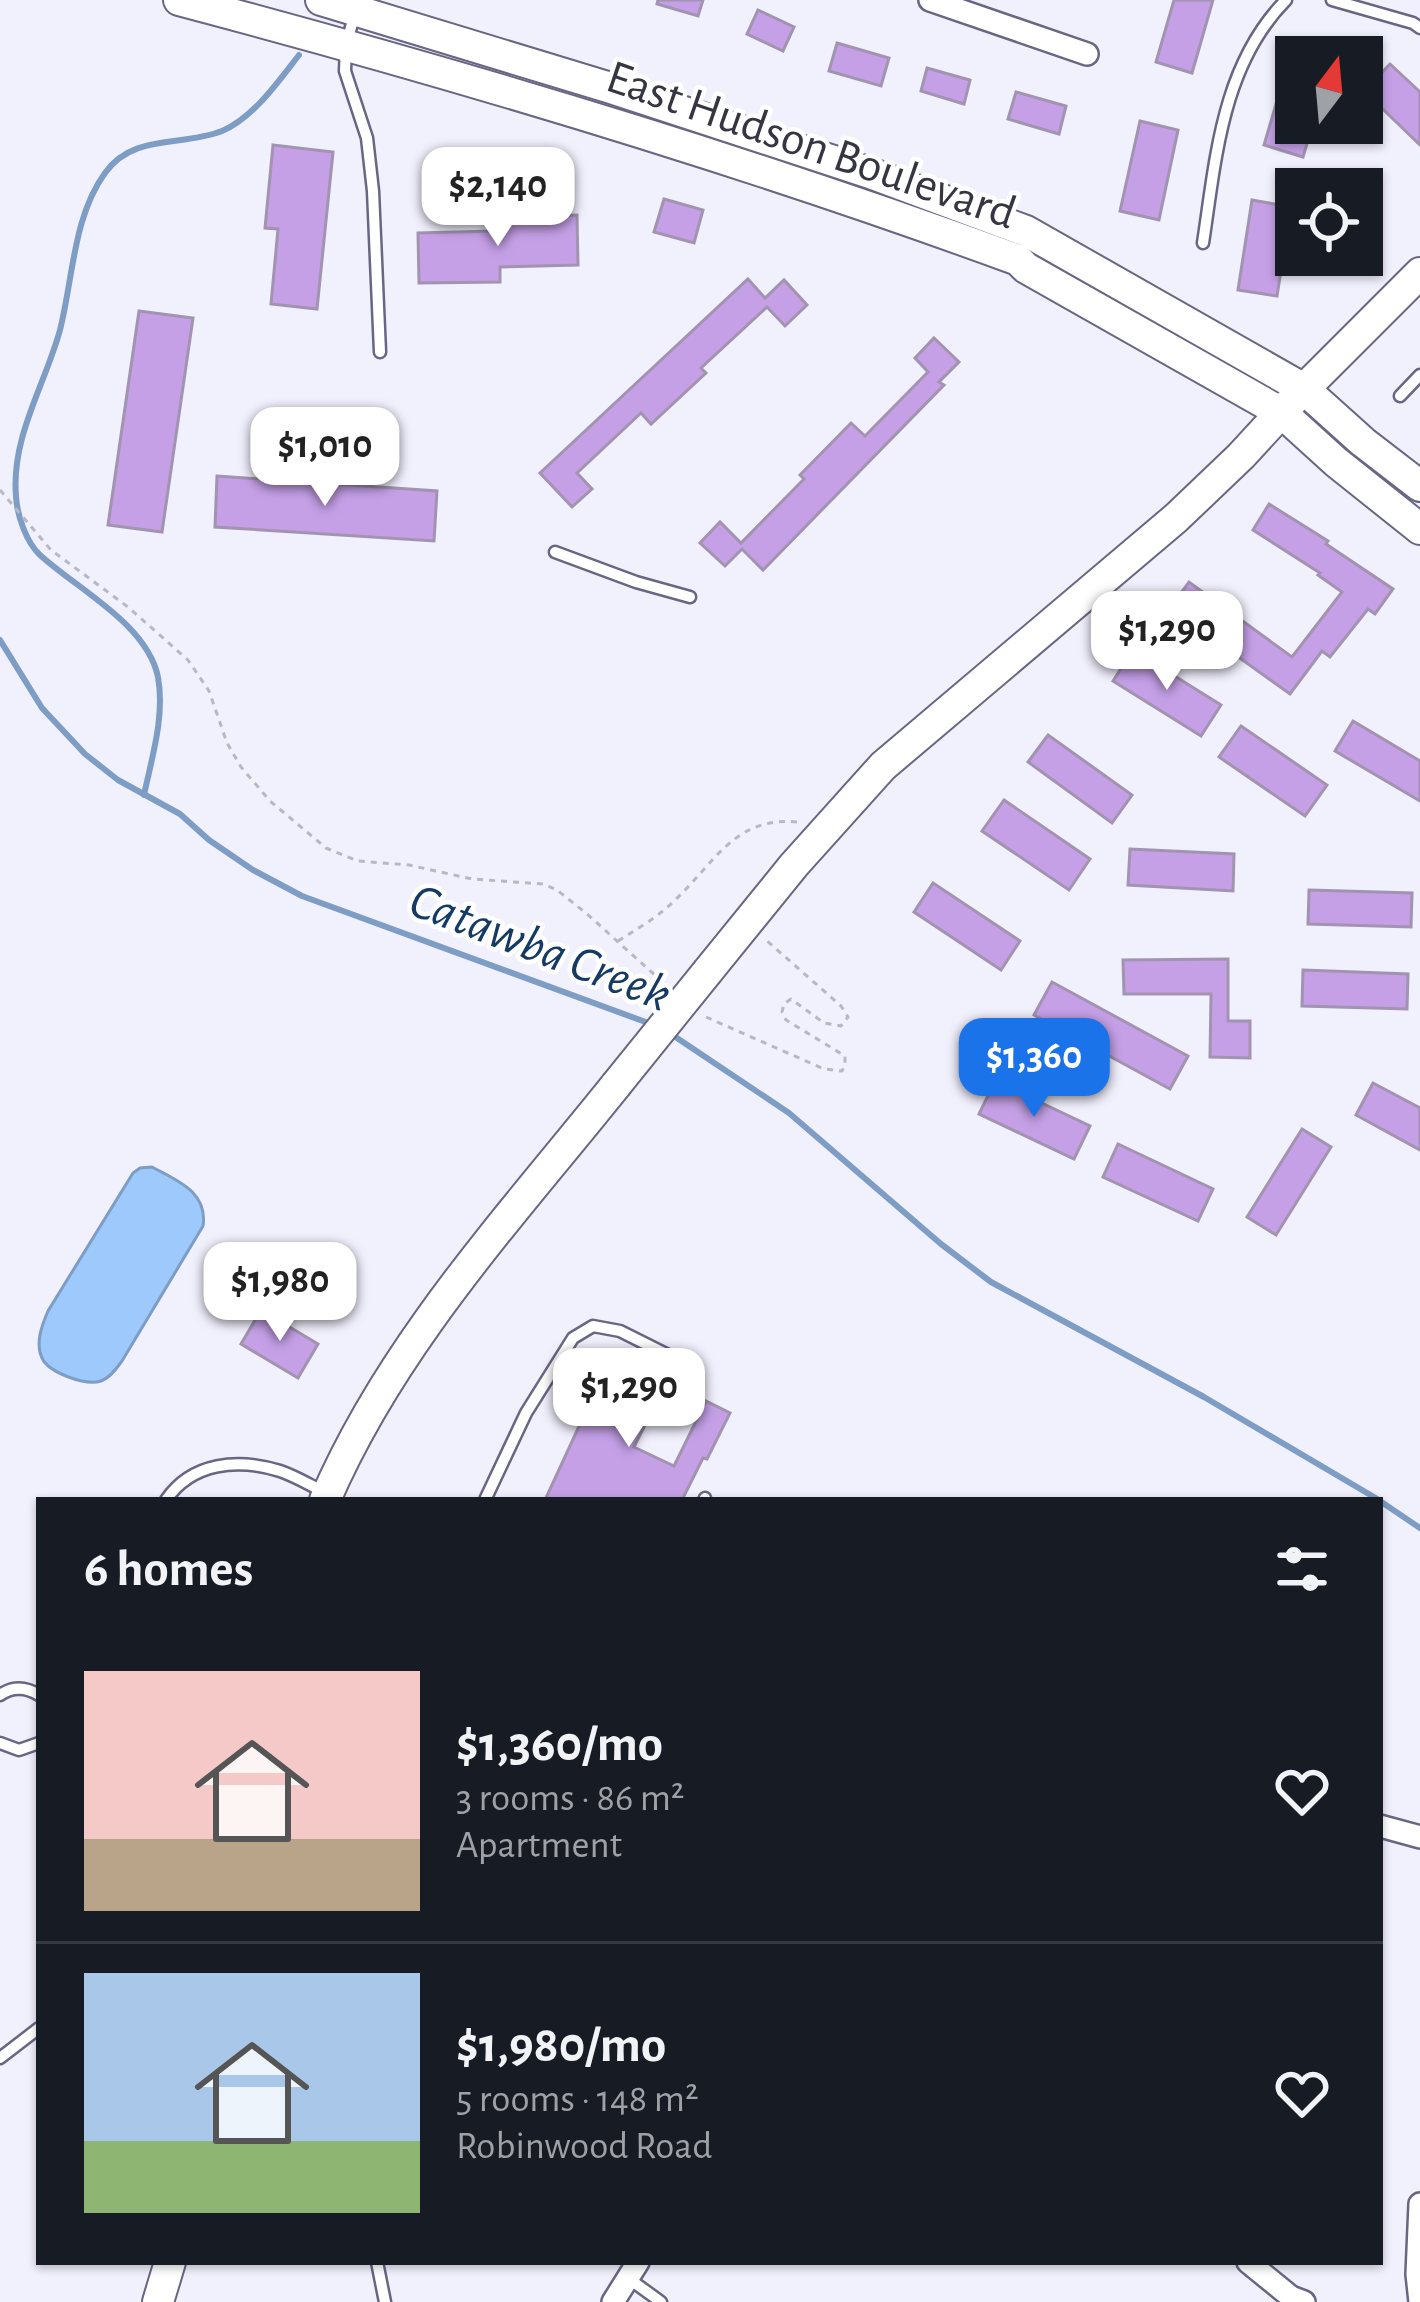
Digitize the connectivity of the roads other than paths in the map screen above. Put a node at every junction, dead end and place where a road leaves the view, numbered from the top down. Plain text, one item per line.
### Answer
1 (179, 0) edge
2 (321, 0) edge
3 (930, 0) edge
4 (1286, 0) edge
5 (1332, 0) edge
6 (356, 10) junction
7 (1420, 28) edge
8 (346, 45) junction
9 (1087, 54) dead end
10 (1203, 243) dead end
11 (1420, 273) edge
12 (380, 352) dead end
13 (1420, 375) edge
14 (1304, 389) junction
15 (1400, 396) dead end
16 (1282, 413) junction
17 (1420, 486) edge
18 (1420, 529) edge
19 (556, 552) dead end
20 (690, 597) dead end
21 (694, 1368) dead end
22 (168, 1497) edge
23 (329, 1497) edge
24 (331, 1497) edge
25 (486, 1497) edge
26 (36, 1691) edge
27 (0, 1695) edge
28 (0, 1743) edge
29 (36, 1744) edge
30 (1383, 1827) edge
31 (1420, 1837) edge
32 (36, 2030) edge
33 (0, 2058) edge
34 (1420, 2204) edge
35 (169, 2265) edge
36 (378, 2265) edge
37 (1252, 2265) edge
38 (633, 2270) edge
39 (158, 2302) edge
40 (385, 2302) edge
41 (613, 2302) edge
42 (661, 2302) edge
43 (1304, 2302) edge
44 (1420, 2302) edge

1 - 8 main road, East Hudson Boulevard
2 - 6 main road, East Hudson Boulevard
3 - 9 street
4 - 10 lane
5 - 7 lane
6 - 8 lane
6 - 14 main road, East Hudson Boulevard
8 - 12 lane
8 - 16 main road, East Hudson Boulevard
11 - 14 main road
13 - 15 lane
14 - 16 main road
14 - 17 main road, East Hudson Boulevard
16 - 18 main road, East Hudson Boulevard
16 - 24 main road, bridge
19 - 20 lane
21 - 25 lane
22 - 23 lane
26 - 27 lane
28 - 29 lane
30 - 31 street
32 - 33 lane
34 - 44 street
35 - 39 main road
36 - 40 lane
37 - 43 street
38 - 41 street
38 - 42 lane

